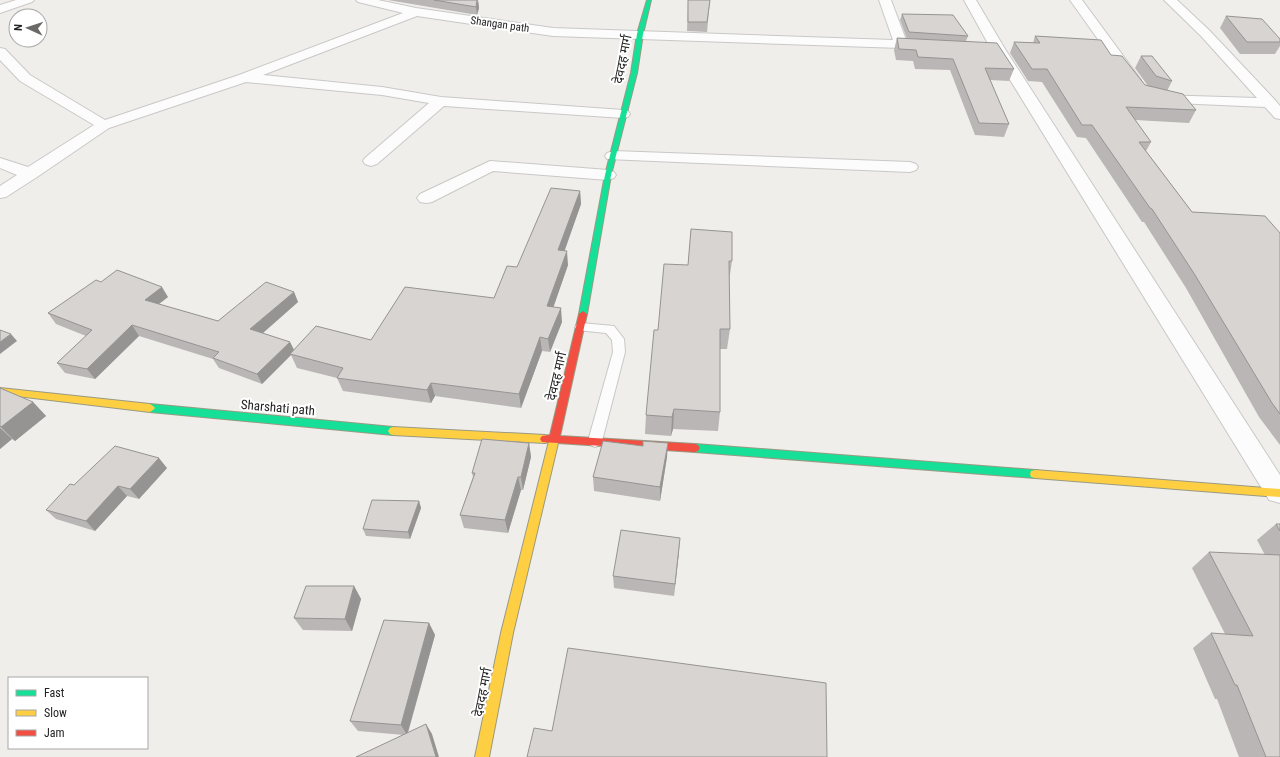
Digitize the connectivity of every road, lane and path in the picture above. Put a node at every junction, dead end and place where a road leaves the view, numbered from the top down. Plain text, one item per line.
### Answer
1 (28, 0) edge
2 (362, 0) edge
3 (425, 0) edge
4 (649, 0) edge
5 (885, 0) edge
6 (970, 0) edge
7 (1076, 0) edge
8 (1170, 0) edge
9 (0, 9) edge
10 (411, 11) junction
11 (640, 34) junction
12 (901, 44) junction
13 (929, 45) edge
14 (0, 52) edge
15 (244, 78) junction
16 (441, 101) junction
17 (1270, 103) junction
18 (623, 114) junction
19 (1280, 115) edge
20 (104, 125) junction
21 (613, 156) junction
22 (371, 161) dead end
23 (0, 163) edge
24 (910, 167) dead end
25 (31, 174) junction
26 (608, 175) junction
27 (0, 193) edge
28 (426, 198) dead end
29 (581, 327) junction
30 (0, 391) edge
31 (554, 438) junction
32 (595, 441) junction
33 (1279, 493) edge
34 (482, 757) edge

1 - 9 street
2 - 10 street, Shangan path
3 - 10 street
4 - 11 main road, देवदह मार्ग
5 - 12 street
6 - 33 street
7 - 17 street
8 - 17 street
10 - 11 street, Shangan path
10 - 15 street
11 - 12 street, Shangan path
11 - 18 main road, देवदह मार्ग
12 - 13 street, Shangan path
14 - 20 street
15 - 16 street
15 - 20 street
16 - 18 street
16 - 22 street
17 - 19 street
18 - 21 main road, देवदह मार्ग
20 - 25 street
21 - 24 street
21 - 26 main road, देवदह मार्ग
23 - 25 street
25 - 27 street
26 - 28 street
26 - 29 main road, देवदह मार्ग
29 - 31 main road, देवदह मार्ग
29 - 32 lane
30 - 31 main road, Sharshati path
31 - 32 main road, Sharshati path
31 - 34 main road, देवदह मार्ग
32 - 33 main road, Sharshati path

